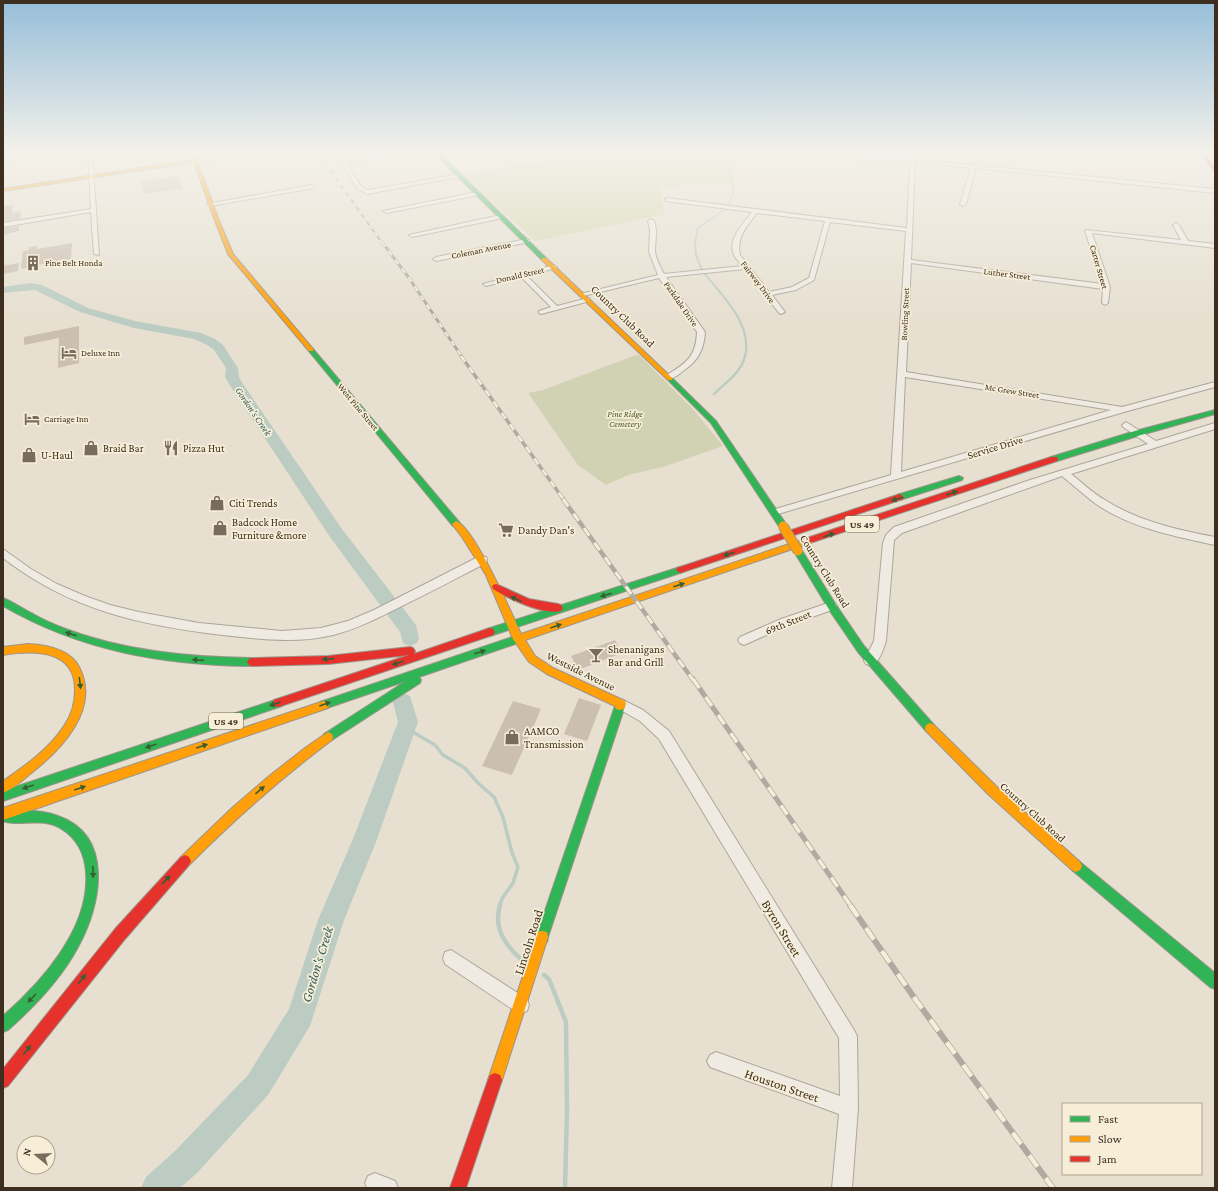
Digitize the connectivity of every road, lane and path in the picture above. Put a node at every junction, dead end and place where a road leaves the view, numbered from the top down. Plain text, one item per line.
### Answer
1 (211, 208) edge
2 (404, 208) edge
3 (491, 208) edge
4 (728, 208) edge
5 (911, 208) edge
6 (94, 210) joint
7 (386, 211) dead end
8 (756, 211) junction
9 (501, 218) junction
10 (651, 220) dead end
11 (828, 220) junction
12 (3, 225) edge
13 (1176, 225) dead end
14 (910, 230) junction
15 (412, 235) dead end
16 (527, 241) junction
17 (1186, 243) junction
18 (1215, 246) edge
19 (97, 254) dead end
20 (436, 259) dead end
21 (907, 262) junction
22 (554, 267) junction
23 (746, 267) junction
24 (522, 275) junction
25 (661, 276) junction
26 (486, 284) dead end
27 (1107, 288) junction
28 (767, 294) junction
29 (585, 297) junction
30 (1105, 303) dead end
31 (554, 308) junction
32 (541, 312) dead end
33 (780, 312) dead end
34 (903, 374) junction
35 (670, 377) junction
36 (1215, 384) edge
37 (1121, 410) junction
38 (1215, 412) edge
39 (1141, 421) dead end
40 (1122, 426) joint
41 (1215, 426) edge
42 (1138, 433) junction
43 (1154, 444) junction
44 (1064, 473) junction
45 (965, 476) dead end
46 (896, 477) junction
47 (775, 512) junction
48 (1215, 541) edge
49 (3, 553) edge
50 (482, 560) junction
51 (496, 587) junction
52 (3, 602) edge
53 (831, 606) junction
54 (566, 608) junction
55 (513, 626) junction
56 (519, 639) junction
57 (744, 640) dead end
58 (448, 646) junction
59 (3, 651) edge
60 (532, 658) joint
61 (870, 661) junction
62 (443, 664) junction
63 (621, 704) junction
64 (3, 788) edge
65 (3, 796) edge
66 (3, 814) edge
67 (3, 817) edge
68 (451, 958) dead end
69 (1215, 982) edge
70 (521, 1006) junction
71 (3, 1025) edge
72 (716, 1061) dead end
73 (3, 1081) edge
74 (849, 1108) junction
75 (458, 1188) edge
76 (842, 1188) edge

1 - 50 main road, West Pine Street
2 - 7 street
3 - 9 main road, Country Club Road
4 - 8 street
5 - 14 street, Bowling Street
6 - 12 street
6 - 19 street
8 - 11 street
8 - 23 street, Fairway Drive
9 - 15 street
9 - 16 main road, Country Club Road
10 - 25 street, Parkdale Drive
11 - 14 street
11 - 28 street
13 - 17 street
14 - 21 street, Bowling Street
16 - 20 street, Coleman Avenue
16 - 22 main road, Country Club Road
17 - 18 street
17 - 27 street, Carter Street
21 - 27 street, Luther Street
21 - 34 street, Bowling Street
22 - 24 street, Donald Street
22 - 29 main road, Country Club Road
23 - 25 street
23 - 28 street, Fairway Drive
24 - 26 street, Donald Street
24 - 31 street
25 - 29 street
25 - 35 street, Parkdale Drive
27 - 30 street, Carter Street
28 - 33 street, Fairway Drive
29 - 31 street
29 - 35 main road, Country Club Road
31 - 32 street
34 - 37 street, Mc Grew Street
34 - 46 street, Bowling Street
35 - 47 main road, Country Club Road
36 - 37 street, Service Drive
37 - 46 street, Service Drive
38 - 42 main road, US 49
39 - 40 main road
40 - 42 street
41 - 43 street
42 - 43 street
56 -> 42 main road, US 49
43 - 44 street
44 - 48 street
44 - 61 street
45 -> 54 main road, US 49
46 - 47 street, Service Drive
47 - 53 main road, Country Club Road, bridge
49 - 50 street
50 - 51 main road, West Pine Street
54 -> 51 main road
51 - 55 main road, West Pine Street
58 -> 52 main road
53 - 57 street, 69th Street
53 - 61 main road, Country Club Road
54 - 55 main road, US 49
55 - 56 main road, West Pine Street
55 - 58 main road, US 49
56 - 60 main road, West Pine Street
62 -> 56 main road, US 49
58 -> 65 main road, US 49
59 -> 64 main road
60 - 63 main road, Westside Avenue
61 - 69 main road, Country Club Road
66 -> 62 main road, US 49
73 -> 62 main road
63 - 70 main road, Lincoln Road
63 - 74 street, Byron Street
67 -> 71 main road
68 - 70 street
70 - 75 main road, Lincoln Road
72 - 74 street, Houston Street
74 - 76 street, Byron Street

